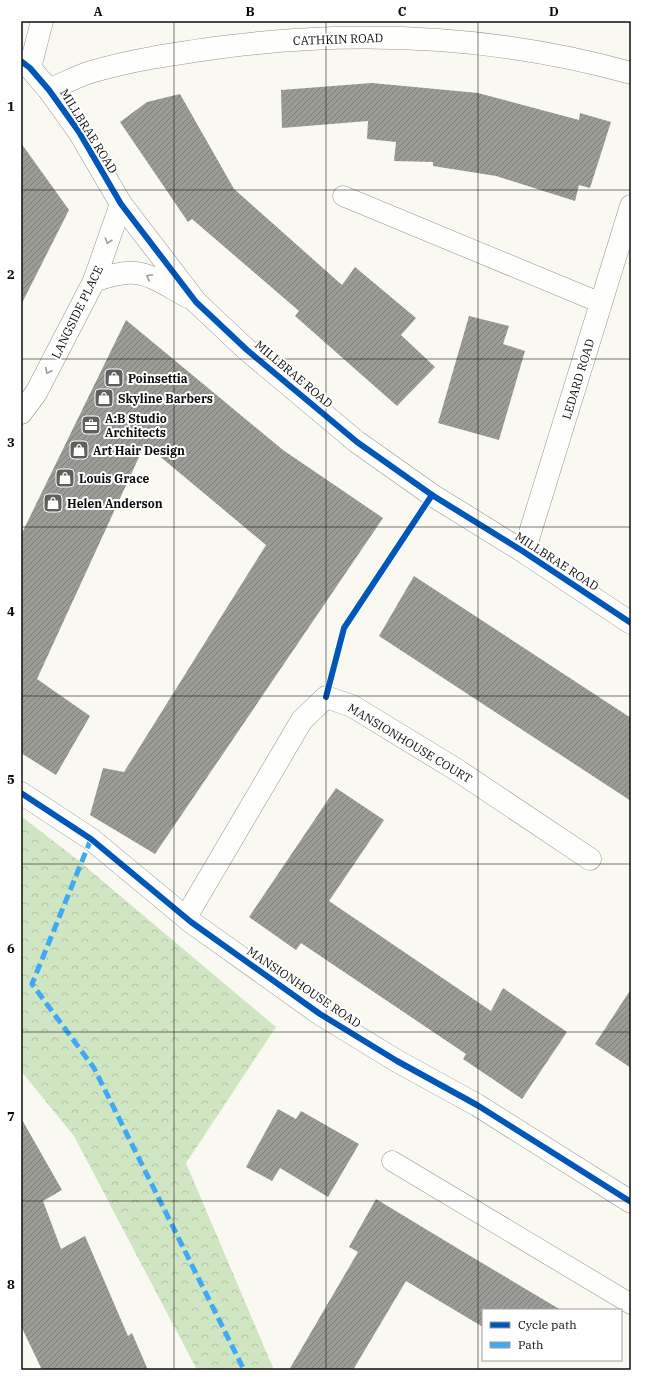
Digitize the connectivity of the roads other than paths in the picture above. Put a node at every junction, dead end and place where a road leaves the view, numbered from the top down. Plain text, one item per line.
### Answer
1 (42, 21) edge
2 (26, 64) edge
3 (631, 73) edge
4 (49, 90) junction
5 (343, 196) dead end
6 (120, 204) junction
7 (631, 206) edge
8 (94, 281) junction
9 (196, 302) junction
10 (601, 303) junction
11 (21, 413) edge
12 (524, 552) junction
13 (631, 623) edge
14 (21, 793) edge
15 (590, 859) dead end
16 (186, 917) junction
17 (392, 1161) dead end
18 (631, 1202) edge
19 (631, 1304) edge

1 - 2 street
2 - 4 street, MILLBRAE ROAD
3 - 4 street, CATHKIN ROAD
4 - 6 street, MILLBRAE ROAD
5 - 10 lane
6 -> 8 street, LANGSIDE PLACE
6 - 9 street, MILLBRAE ROAD
7 - 10 street, LEDARD ROAD
9 -> 8 street
8 -> 11 street, LANGSIDE PLACE
9 - 12 street, MILLBRAE ROAD
10 - 12 street, LEDARD ROAD
12 - 13 street, MILLBRAE ROAD
14 - 16 street, MANSIONHOUSE ROAD
15 - 16 street, MANSIONHOUSE COURT
16 - 18 street, MANSIONHOUSE ROAD
17 - 19 lane

